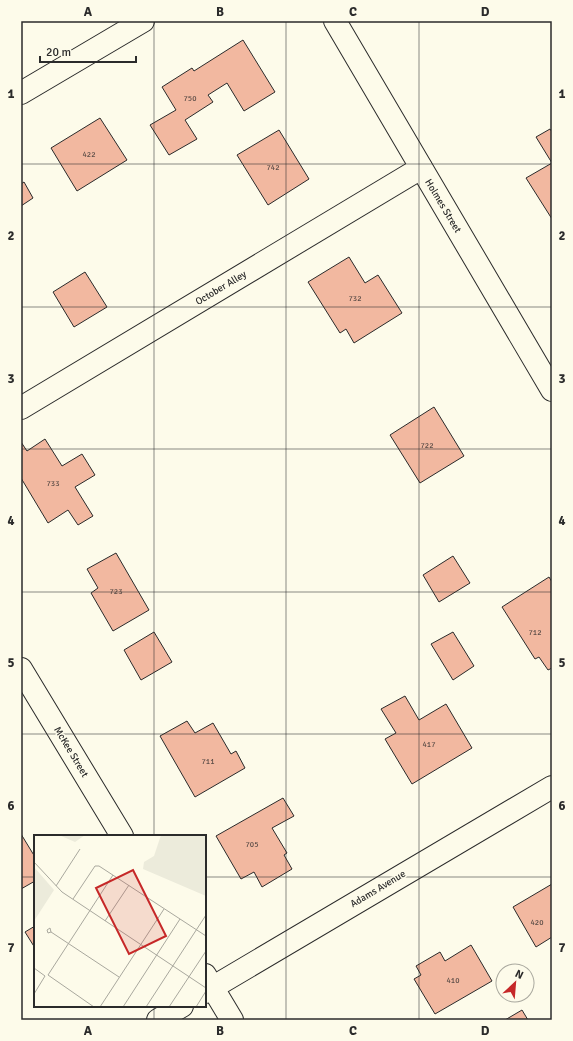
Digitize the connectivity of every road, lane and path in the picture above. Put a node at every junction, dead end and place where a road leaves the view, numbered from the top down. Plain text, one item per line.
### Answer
1 (143, 21) edge
2 (335, 21) edge
3 (21, 93) edge
4 (421, 168) junction
5 (552, 390) edge
6 (21, 408) edge
7 (21, 669) edge
8 (552, 787) edge
9 (121, 835) edge
10 (208, 985) edge
11 (180, 1007) edge
12 (158, 1020) edge
13 (232, 1020) edge

1 - 3 street
2 - 4 street, Holmes Street
4 - 5 street, Holmes Street
4 - 6 street, October Alley
7 - 9 street, McKee Street
8 - 10 street, Adams Avenue
10 - 13 street
11 - 12 street

